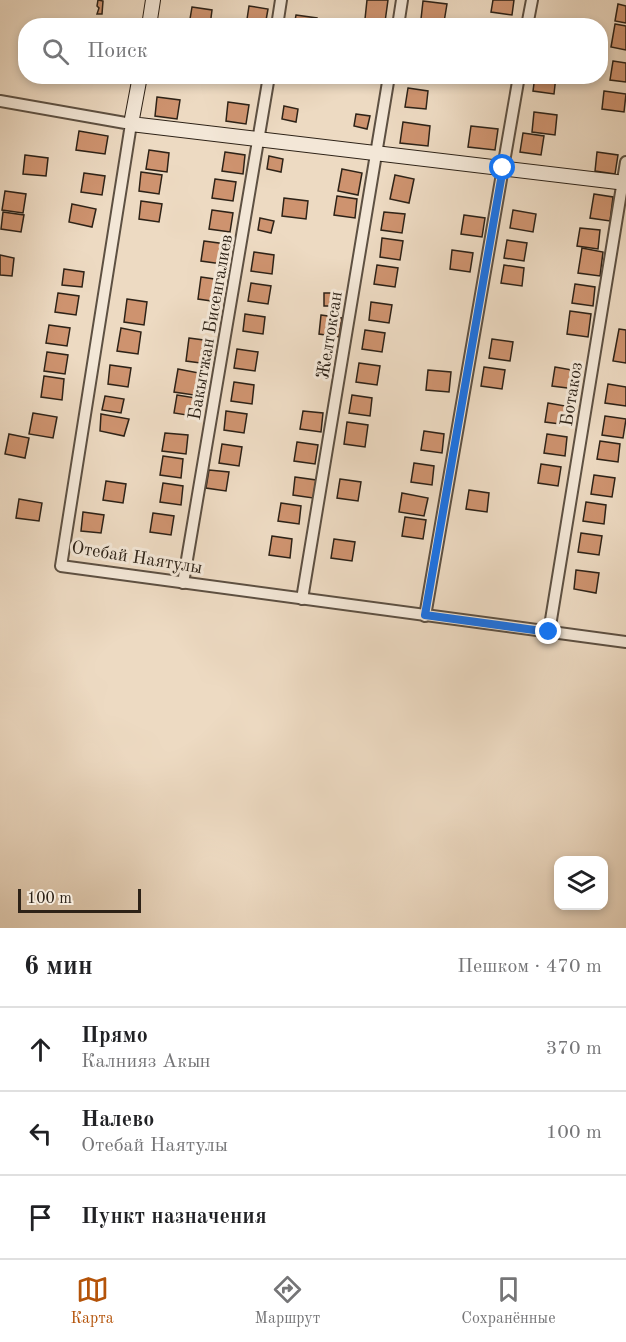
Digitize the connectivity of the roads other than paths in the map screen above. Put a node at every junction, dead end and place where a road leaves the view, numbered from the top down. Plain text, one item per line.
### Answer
1 (153, 0) edge
2 (281, 0) edge
3 (402, 0) edge
4 (532, 0) edge
5 (150, 18) edge
6 (278, 18) edge
7 (399, 18) edge
8 (529, 18) edge
9 (138, 84) edge
10 (267, 84) edge
11 (388, 84) edge
12 (518, 84) edge
13 (0, 101) edge
14 (131, 124) junction
15 (258, 139) junction
16 (376, 154) junction
17 (626, 162) edge
18 (503, 168) junction
19 (624, 182) edge
20 (183, 583) junction
21 (302, 599) junction
22 (425, 615) junction
23 (549, 632) junction
24 (626, 642) edge

1 - 5 street
2 - 6 street
3 - 7 street
4 - 8 street
9 - 14 street, Отебай Наятулы
10 - 15 street, Бакытжан Бисенгалиев
11 - 16 street, Желтоксан
12 - 18 street
13 - 14 street
14 - 15 street
14 - 20 street, Отебай Наятулы
15 - 16 street
15 - 20 street, Бакытжан Бисенгалиев
16 - 18 street
16 - 21 street, Желтоксан
17 - 19 street, Ботакоз
18 - 19 street
18 - 22 street
19 - 23 street, Ботакоз
20 - 21 street, Отебай Наятулы
21 - 22 street, Отебай Наятулы
22 - 23 street, Отебай Наятулы
23 - 24 street, Отебай Наятулы

